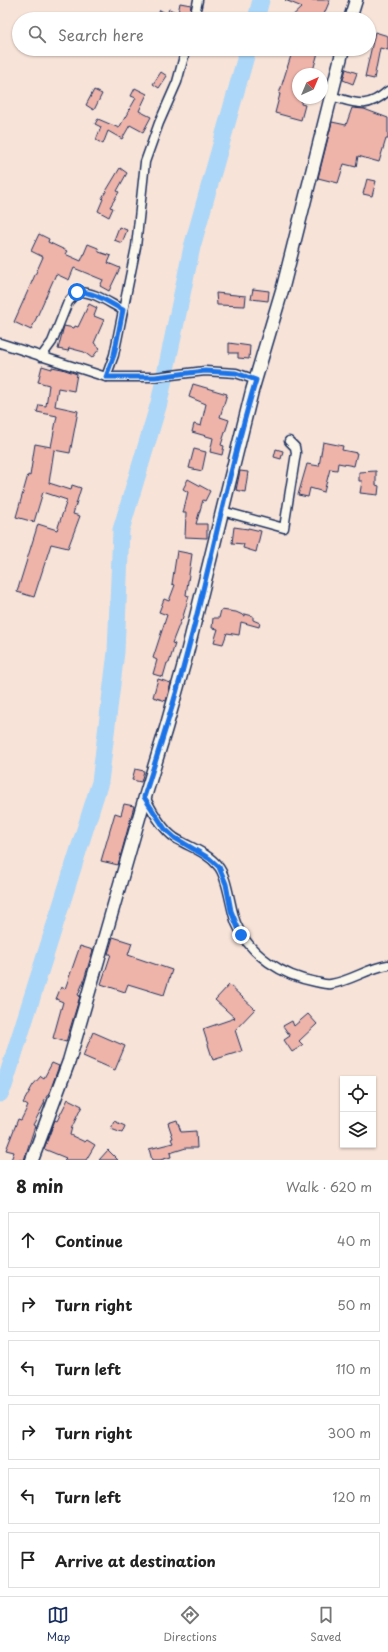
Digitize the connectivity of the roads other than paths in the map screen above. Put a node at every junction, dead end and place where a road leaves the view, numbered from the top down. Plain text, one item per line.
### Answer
1 (198, 0) edge
2 (356, 0) edge
3 (195, 12) edge
4 (352, 12) edge
5 (184, 56) edge
6 (341, 56) edge
7 (388, 91) edge
8 (331, 96) junction
9 (123, 310) junction
10 (0, 343) edge
11 (41, 357) junction
12 (106, 377) junction
13 (256, 380) junction
14 (289, 441) dead end
15 (222, 511) junction
16 (144, 797) junction
17 (388, 965) edge
18 (32, 1160) edge

1 - 3 street
2 - 4 main road
5 - 9 street
6 - 8 main road
7 - 8 street
8 - 13 main road
9 - 11 street
9 - 12 street
10 - 11 street
11 - 12 street
12 - 13 street
13 - 15 main road
14 - 15 street
15 - 16 main road
16 - 17 street
16 - 18 main road

